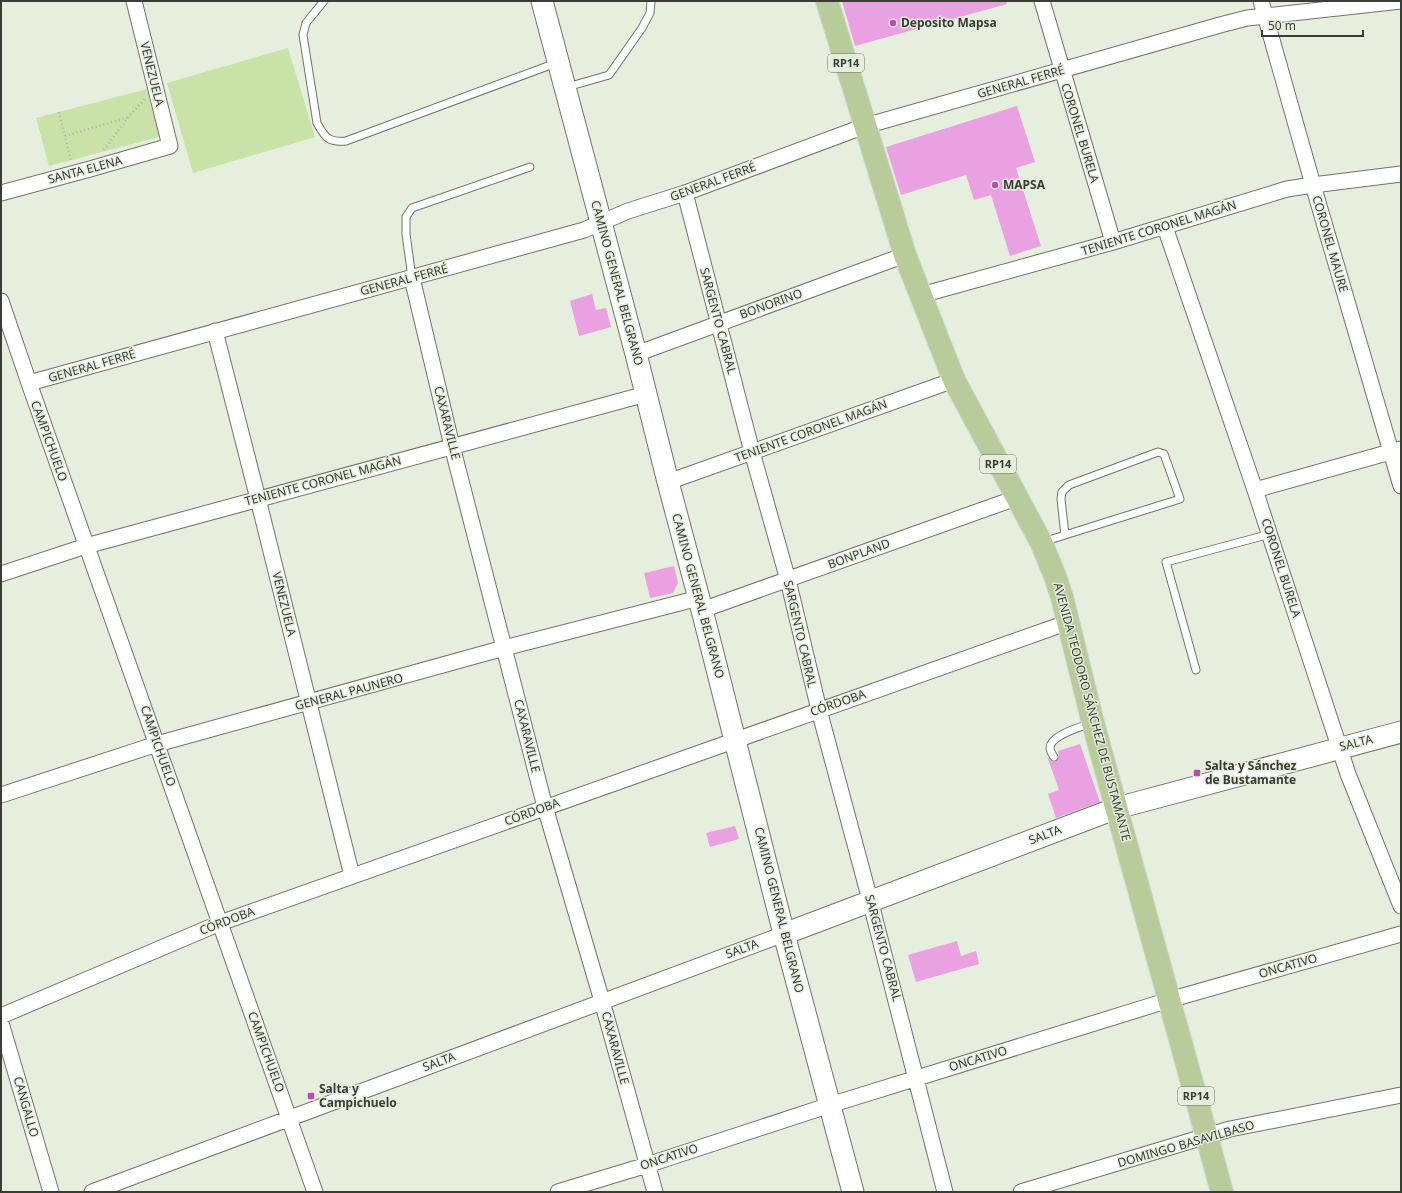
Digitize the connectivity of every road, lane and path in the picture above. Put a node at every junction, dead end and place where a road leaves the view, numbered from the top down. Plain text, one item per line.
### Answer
1 (134, 1) edge
2 (324, 1) edge
3 (542, 1) edge
4 (651, 1) edge
5 (827, 1) edge
6 (1042, 1) edge
7 (1261, 1) edge
8 (1401, 2) edge
9 (1266, 16) junction
10 (558, 62) junction
11 (1061, 71) junction
12 (156, 86) junction
13 (565, 88) junction
14 (59, 112) dead end
15 (129, 116) junction
16 (865, 126) junction
17 (65, 136) junction
18 (170, 146) joint
19 (530, 167) dead end
20 (90, 170) junction
21 (74, 173) junction
22 (1401, 174) edge
23 (1313, 185) junction
24 (1, 193) edge
25 (685, 193) junction
26 (600, 223) junction
27 (1165, 227) junction
28 (1113, 242) junction
29 (905, 255) junction
30 (412, 278) junction
31 (921, 295) junction
32 (1, 301) edge
33 (718, 323) junction
34 (215, 331) junction
35 (636, 354) junction
36 (954, 380) junction
37 (29, 383) junction
38 (646, 394) junction
39 (452, 446) junction
40 (1396, 450) edge
41 (752, 452) junction
42 (668, 482) junction
43 (1401, 486) edge
44 (1255, 490) junction
45 (1016, 498) junction
46 (258, 499) junction
47 (1270, 534) junction
48 (1065, 535) junction
49 (1041, 542) junction
50 (86, 546) junction
51 (1, 574) edge
52 (788, 580) junction
53 (701, 604) junction
54 (1069, 622) junction
55 (504, 648) junction
56 (1196, 670) dead end
57 (308, 703) junction
58 (818, 710) junction
59 (1093, 723) junction
60 (1401, 732) edge
61 (735, 740) junction
62 (157, 744) junction
63 (1340, 748) junction
64 (1054, 757) dead end
65 (1, 795) edge
66 (545, 807) junction
67 (1117, 808) junction
68 (352, 876) junction
69 (870, 900) junction
70 (1401, 906) edge
71 (220, 923) junction
72 (784, 934) junction
73 (1401, 934) edge
74 (1169, 1000) junction
75 (602, 1001) junction
76 (1, 1016) edge
77 (1, 1023) edge
78 (917, 1078) junction
79 (1401, 1095) edge
80 (830, 1105) junction
81 (289, 1118) junction
82 (1206, 1136) junction
83 (647, 1165) junction
84 (51, 1192) edge
85 (92, 1192) edge
86 (315, 1192) edge
87 (558, 1192) edge
88 (654, 1192) edge
89 (853, 1192) edge
90 (945, 1192) edge
91 (1021, 1192) edge
92 (1222, 1192) edge

1 - 12 street, VENEZUELA
2 - 10 lane
3 - 10 street, CAMINO GENERAL BELGRANO
4 - 13 lane
5 - 16 main road, AVENIDA TEODORO SÁNCHEZ DE BUSTAMANTE / RP14
6 - 11 street, CORONEL BURELA
7 - 9 street, CORONEL MAURE
8 - 9 street, GENERAL FERRÉ
9 - 11 street, GENERAL FERRÉ
9 - 23 street, CORONEL MAURE
10 - 13 street, CAMINO GENERAL BELGRANO
11 - 16 street, GENERAL FERRÉ
11 - 28 street, CORONEL BURELA
12 - 15 path
12 - 18 street, VENEZUELA
13 - 26 street, CAMINO GENERAL BELGRANO
14 - 17 path
15 - 17 path
15 - 20 path
16 - 25 street, GENERAL FERRÉ
16 - 29 main road, AVENIDA TEODORO SÁNCHEZ DE BUSTAMANTE / RP14
17 - 21 path
18 - 20 street, SANTA ELENA
19 - 30 lane
20 - 21 street, SANTA ELENA
21 - 24 street, SANTA ELENA
22 - 23 street, TENIENTE CORONEL MAGÁN
23 - 27 street, TENIENTE CORONEL MAGÁN
23 - 40 street, CORONEL MAURE
25 - 26 street, GENERAL FERRÉ
25 - 33 street, SARGENTO CABRAL
26 - 30 street, GENERAL FERRÉ
26 - 35 street, CAMINO GENERAL BELGRANO
27 - 28 street, TENIENTE CORONEL MAGÁN
27 - 44 street, CORONEL BURELA
28 - 31 street, TENIENTE CORONEL MAGÁN
29 - 31 main road, AVENIDA TEODORO SÁNCHEZ DE BUSTAMANTE / RP14
29 - 33 street, BONORINO
30 - 34 street, GENERAL FERRÉ
30 - 39 street, CAXARAVILLE
31 - 36 main road, AVENIDA TEODORO SÁNCHEZ DE BUSTAMANTE / RP14
32 - 37 street, CAMPICHUELO
33 - 35 street, BONORINO
33 - 41 street, SARGENTO CABRAL
34 - 37 street, GENERAL FERRÉ
34 - 46 street, VENEZUELA
35 - 38 street, CAMINO GENERAL BELGRANO
36 - 41 street, TENIENTE CORONEL MAGÁN
36 - 45 main road, AVENIDA TEODORO SÁNCHEZ DE BUSTAMANTE / RP14
37 - 50 street, CAMPICHUELO
38 - 39 street, TENIENTE CORONEL MAGÁN
38 - 42 street, CAMINO GENERAL BELGRANO
39 - 46 street, TENIENTE CORONEL MAGÁN
39 - 55 street, CAXARAVILLE
40 - 43 street, CORONEL MAURE
40 - 44 street
41 - 42 street, TENIENTE CORONEL MAGÁN
41 - 52 street, SARGENTO CABRAL
42 - 53 street, CAMINO GENERAL BELGRANO
44 - 47 street, CORONEL BURELA
45 - 49 main road, AVENIDA TEODORO SÁNCHEZ DE BUSTAMANTE / RP14
45 - 52 street, BONPLAND
46 - 50 street, TENIENTE CORONEL MAGÁN
46 - 57 street, VENEZUELA
47 - 56 lane
47 - 63 street, CORONEL BURELA
48 - 48 lane
48 - 49 lane
49 - 54 main road, AVENIDA TEODORO SÁNCHEZ DE BUSTAMANTE / RP14
50 - 51 street, TENIENTE CORONEL MAGÁN
50 - 62 street, CAMPICHUELO
52 - 53 street, BONPLAND
52 - 58 street, SARGENTO CABRAL
53 - 55 street, GENERAL PAUNERO
53 - 61 street, CAMINO GENERAL BELGRANO
54 - 58 street, CÓRDOBA
54 - 59 main road, AVENIDA TEODORO SÁNCHEZ DE BUSTAMANTE / RP14
55 - 57 street, GENERAL PAUNERO
55 - 66 street, CAXARAVILLE
57 - 62 street, GENERAL PAUNERO
57 - 68 street, VENEZUELA
58 - 61 street, CÓRDOBA
58 - 69 street, SARGENTO CABRAL
59 - 64 lane
59 - 67 main road, AVENIDA TEODORO SÁNCHEZ DE BUSTAMANTE / RP14
60 - 63 street, SALTA
61 - 66 street, CÓRDOBA
61 - 72 street, CAMINO GENERAL BELGRANO
62 - 65 street, GENERAL PAUNERO
62 - 71 street, CAMPICHUELO
63 - 67 street, SALTA
63 - 70 street, CORONEL BURELA
66 - 68 street, CÓRDOBA
66 - 75 street, CAXARAVILLE
67 - 69 street, SALTA
67 - 74 main road, AVENIDA TEODORO SÁNCHEZ DE BUSTAMANTE / RP14
68 - 71 street, CÓRDOBA
69 - 72 street, SALTA
69 - 78 street, SARGENTO CABRAL
71 - 76 street, CÓRDOBA
71 - 81 street, CAMPICHUELO
72 - 75 street, SALTA
72 - 80 street, CAMINO GENERAL BELGRANO
73 - 74 street, ONCATIVO
74 - 78 street, ONCATIVO
74 - 82 main road, AVENIDA TEODORO SÁNCHEZ DE BUSTAMANTE / RP14
75 - 81 street, SALTA
75 - 83 street, CAXARAVILLE
77 - 84 street, CANGALLO
78 - 80 street, ONCATIVO
78 - 90 street, SARGENTO CABRAL
79 - 82 street, DOMINGO BASAVILBASO
80 - 83 street, ONCATIVO
80 - 89 street, CAMINO GENERAL BELGRANO
81 - 85 street, SALTA
81 - 86 street, CAMPICHUELO
82 - 91 street, DOMINGO BASAVILBASO
82 - 92 main road, AVENIDA TEODORO SÁNCHEZ DE BUSTAMANTE / RP14
83 - 87 street, ONCATIVO
83 - 88 street, CAXARAVILLE

